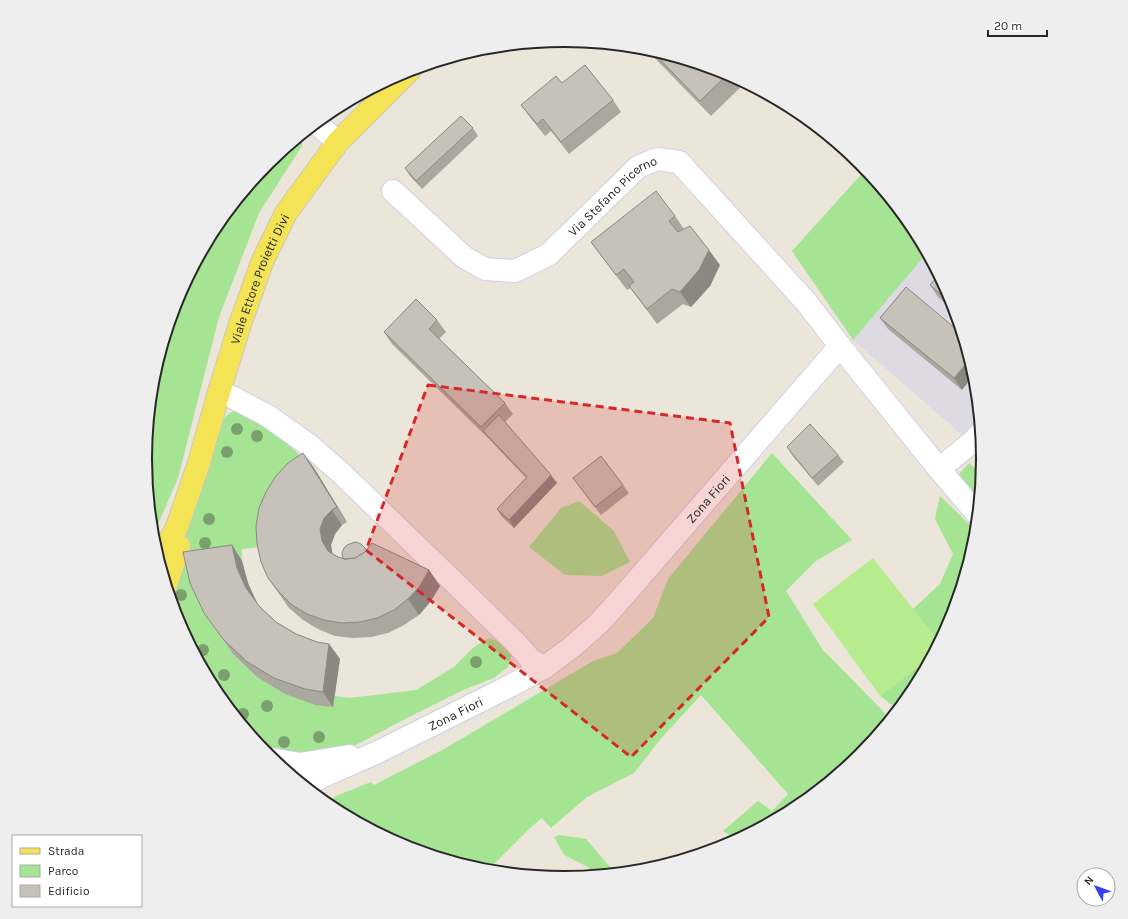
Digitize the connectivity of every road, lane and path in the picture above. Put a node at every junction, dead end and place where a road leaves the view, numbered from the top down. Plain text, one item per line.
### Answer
1 (398, 82) edge
2 (320, 127) edge
3 (338, 142) junction
4 (393, 191) dead end
5 (840, 346) junction
6 (219, 392) junction
7 (976, 438) edge
8 (939, 469) junction
9 (973, 510) edge
10 (177, 527) junction
11 (163, 554) edge
12 (169, 577) edge
13 (545, 667) junction
14 (380, 751) junction
15 (283, 761) edge
16 (328, 774) junction
17 (309, 784) edge
18 (316, 789) edge

1 - 3 main road, Viale Ettore Proietti Divi
2 - 3 street
3 - 6 main road, Viale Ettore Proietti Divi
4 - 5 street, Via Stefano Picerno
5 - 8 street
5 - 13 street, Zona Fiori
6 - 10 main road, Viale Ettore Proietti Divi
6 - 13 street
7 - 8 street
8 - 9 street
10 - 11 main road, Viale Ettore Proietti Divi
10 - 12 main road, Viale Ettore Proietti Divi
13 - 14 street, Zona Fiori
14 - 15 street, Zona Fiori
14 - 16 street, Zona Fiori
16 - 17 street, Zona Fiori
16 - 18 street, Zona Fiori

